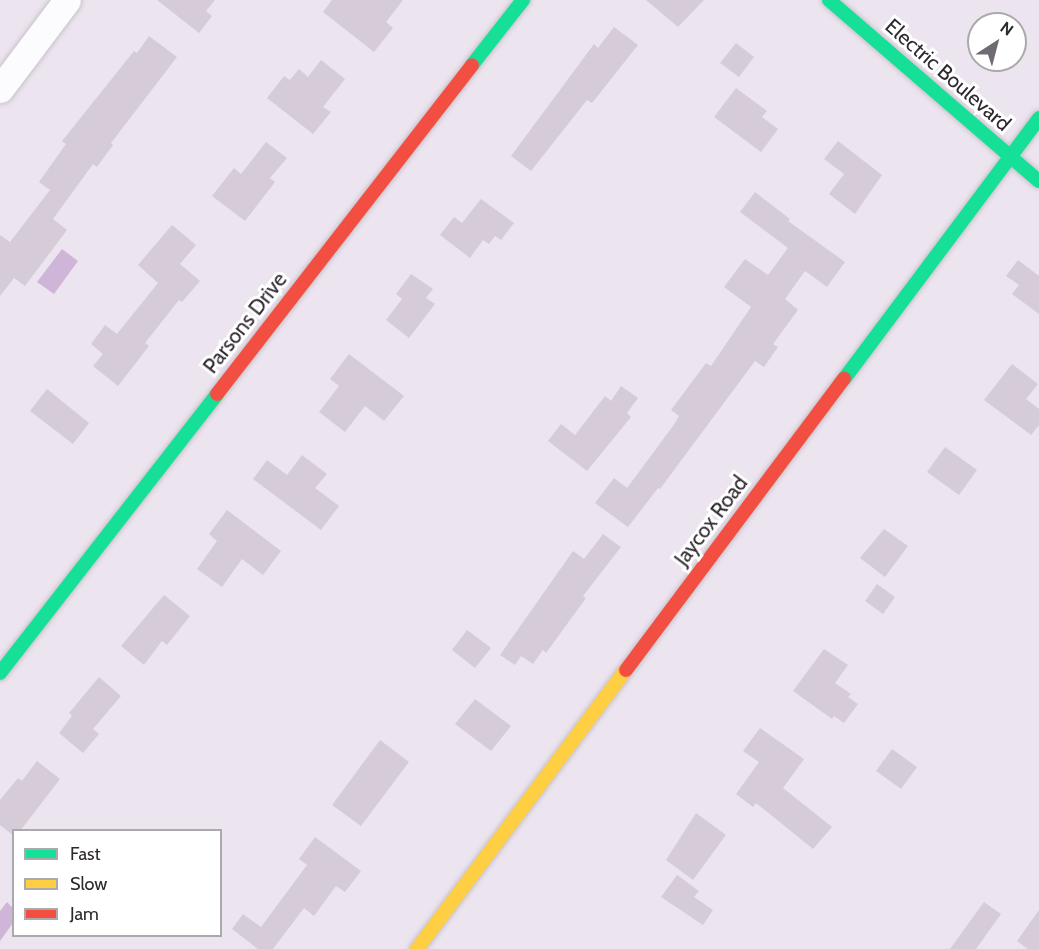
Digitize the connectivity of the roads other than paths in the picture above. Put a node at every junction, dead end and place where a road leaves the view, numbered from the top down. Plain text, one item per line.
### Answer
1 (67, 0) edge
2 (523, 0) edge
3 (829, 0) edge
4 (0, 89) edge
5 (1039, 118) edge
6 (1010, 156) junction
7 (1039, 181) edge
8 (0, 673) edge
9 (417, 949) edge

1 - 4 street
2 - 8 street, Parsons Drive
3 - 6 street, Electric Boulevard
5 - 6 street, Jaycox Road
6 - 7 street, Electric Boulevard
6 - 9 street, Jaycox Road

